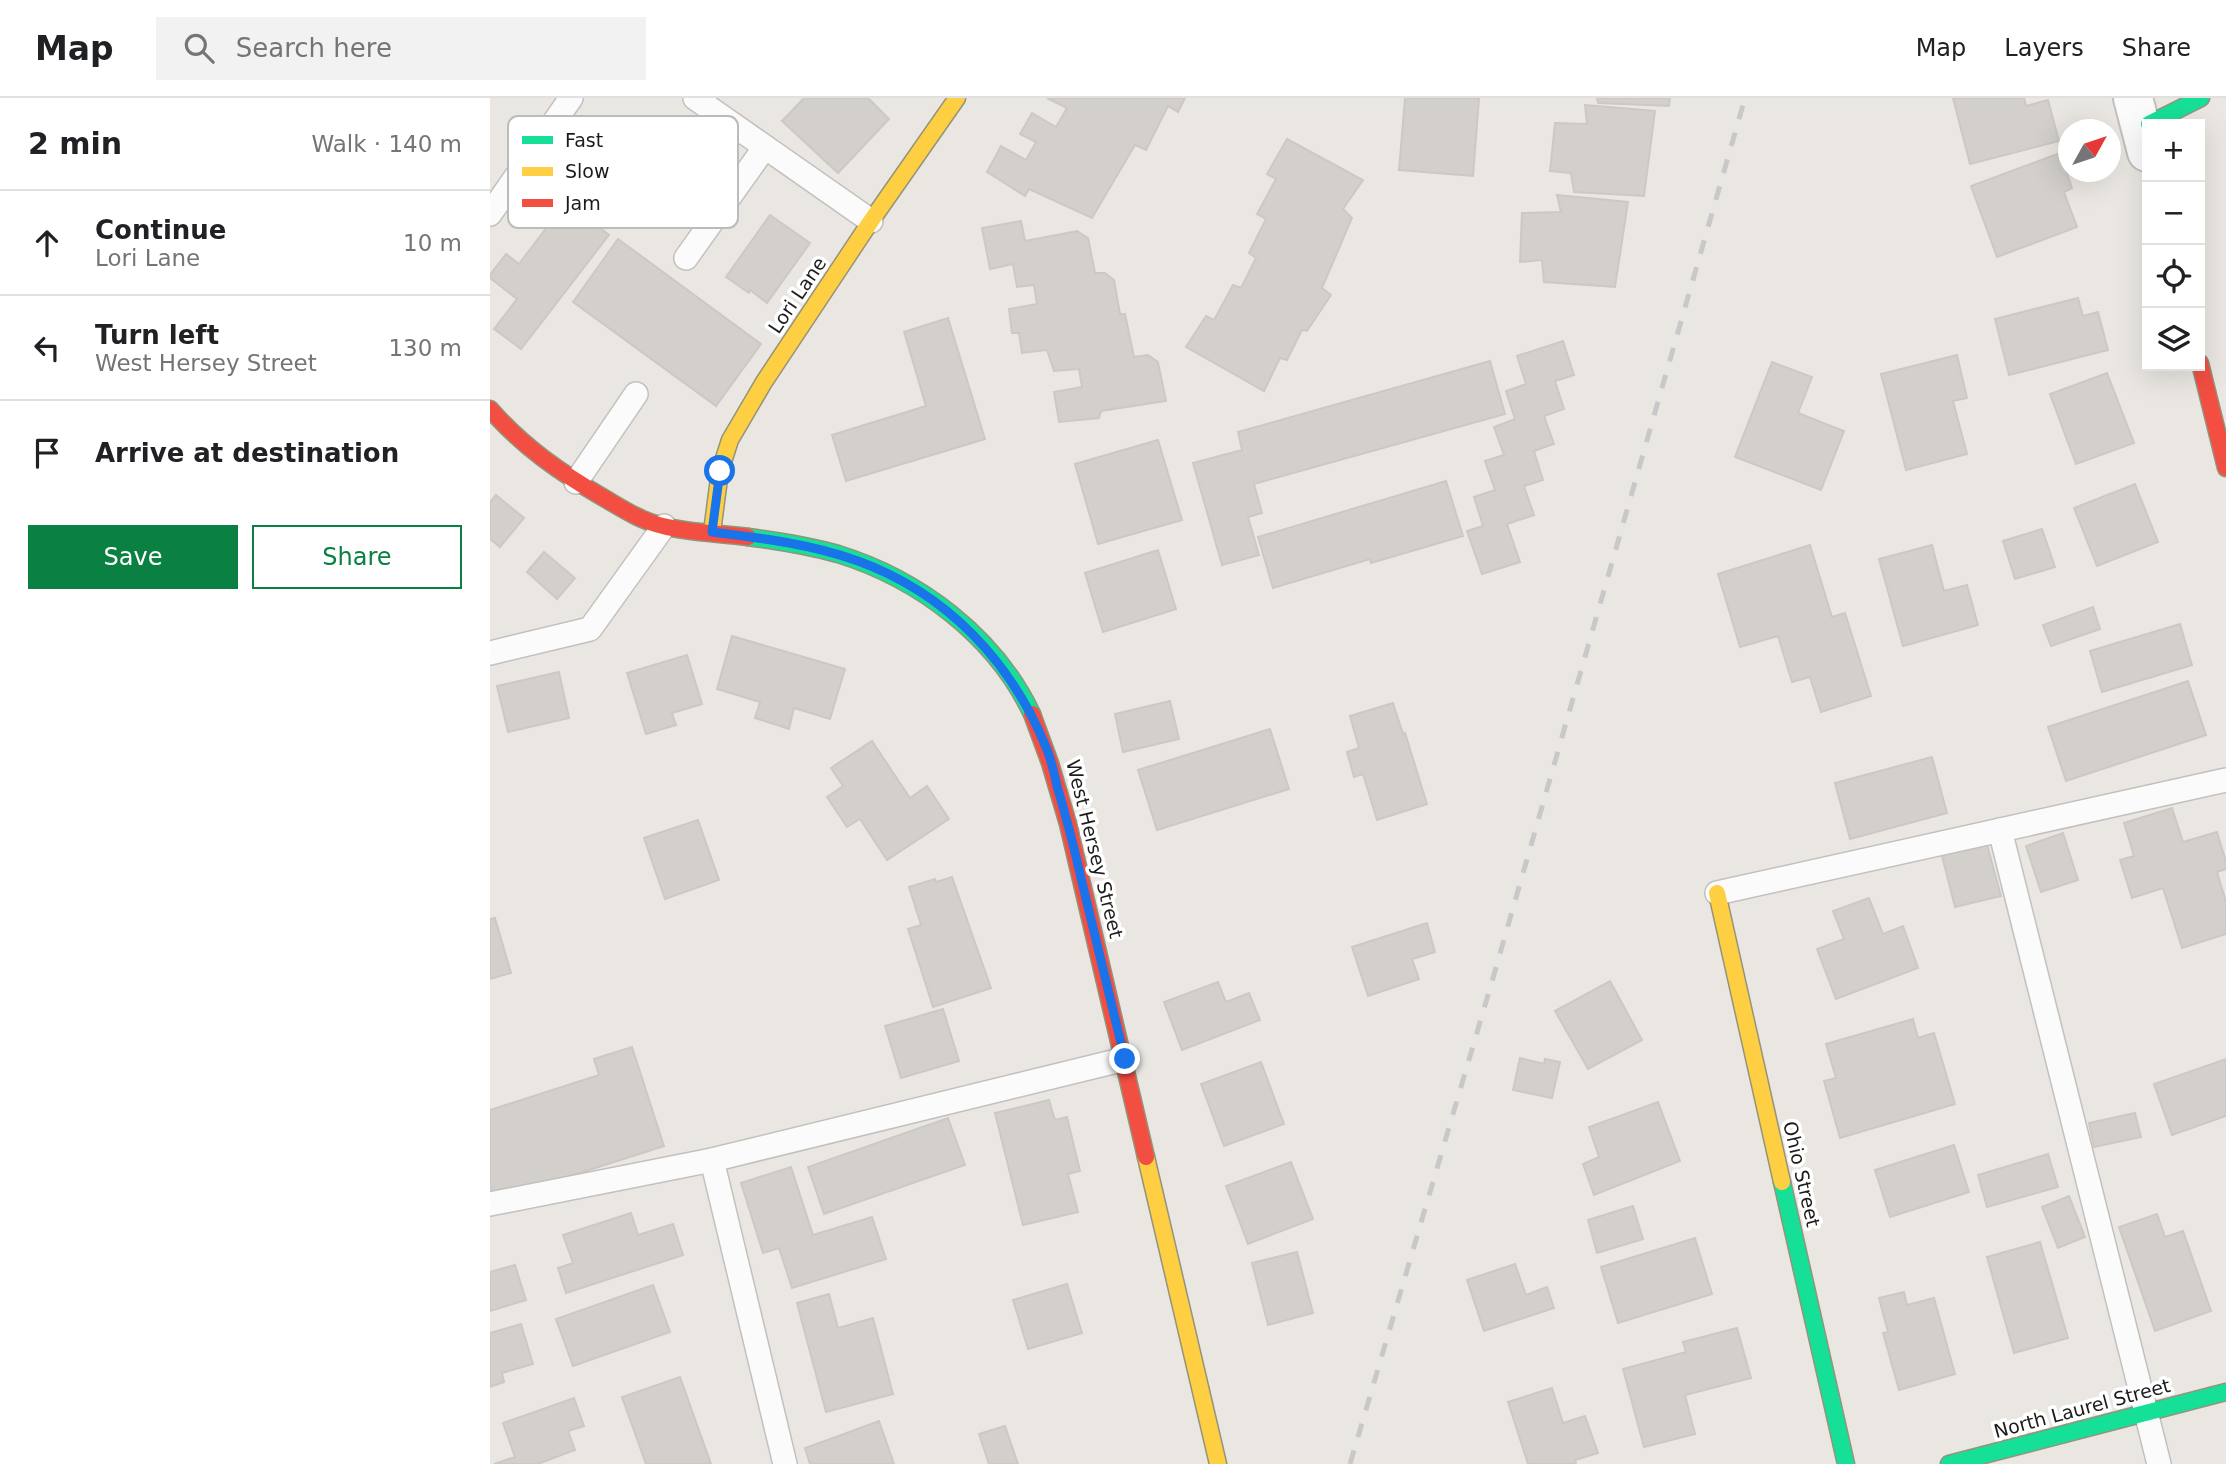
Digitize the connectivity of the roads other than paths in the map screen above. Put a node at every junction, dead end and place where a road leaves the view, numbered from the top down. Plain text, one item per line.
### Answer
1 (571, 98) edge
2 (695, 98) edge
3 (957, 98) edge
4 (2201, 98) edge
5 (558, 116) edge
6 (721, 116) edge
7 (2158, 119) edge
8 (738, 127) edge
9 (765, 146) junction
10 (738, 184) edge
11 (508, 188) edge
12 (490, 214) edge
13 (871, 221) junction
14 (707, 228) edge
15 (686, 258) dead end
16 (2202, 371) edge
17 (636, 394) dead end
18 (490, 409) edge
19 (2226, 468) edge
20 (576, 482) junction
21 (664, 526) junction
22 (712, 532) junction
23 (490, 653) edge
24 (2226, 780) edge
25 (2000, 830) junction
26 (1717, 893) joint
27 (1125, 1059) junction
28 (712, 1160) junction
29 (490, 1204) edge
30 (2226, 1392) edge
31 (2146, 1413) junction
32 (785, 1464) edge
33 (1218, 1464) edge
34 (1846, 1464) edge
35 (1949, 1464) edge
36 (2159, 1464) edge

1 - 5 lane
2 - 6 lane
3 - 13 street, Lori Lane
4 - 7 street
8 - 9 lane
9 - 10 lane
9 - 13 lane
11 - 12 lane
13 - 22 street, Lori Lane
14 - 15 lane
16 - 19 street
17 - 20 lane
18 - 20 street, West Hersey Street
20 - 21 street, West Hersey Street
21 - 22 street, West Hersey Street
21 - 23 lane
22 - 27 street, West Hersey Street
24 - 25 lane
25 - 26 lane
25 - 31 lane
26 - 34 street, Ohio Street
27 - 28 lane
27 - 33 street, West Hersey Street
28 - 29 lane
28 - 32 lane
30 - 31 street, North Laurel Street
31 - 35 street, North Laurel Street
31 - 36 lane

